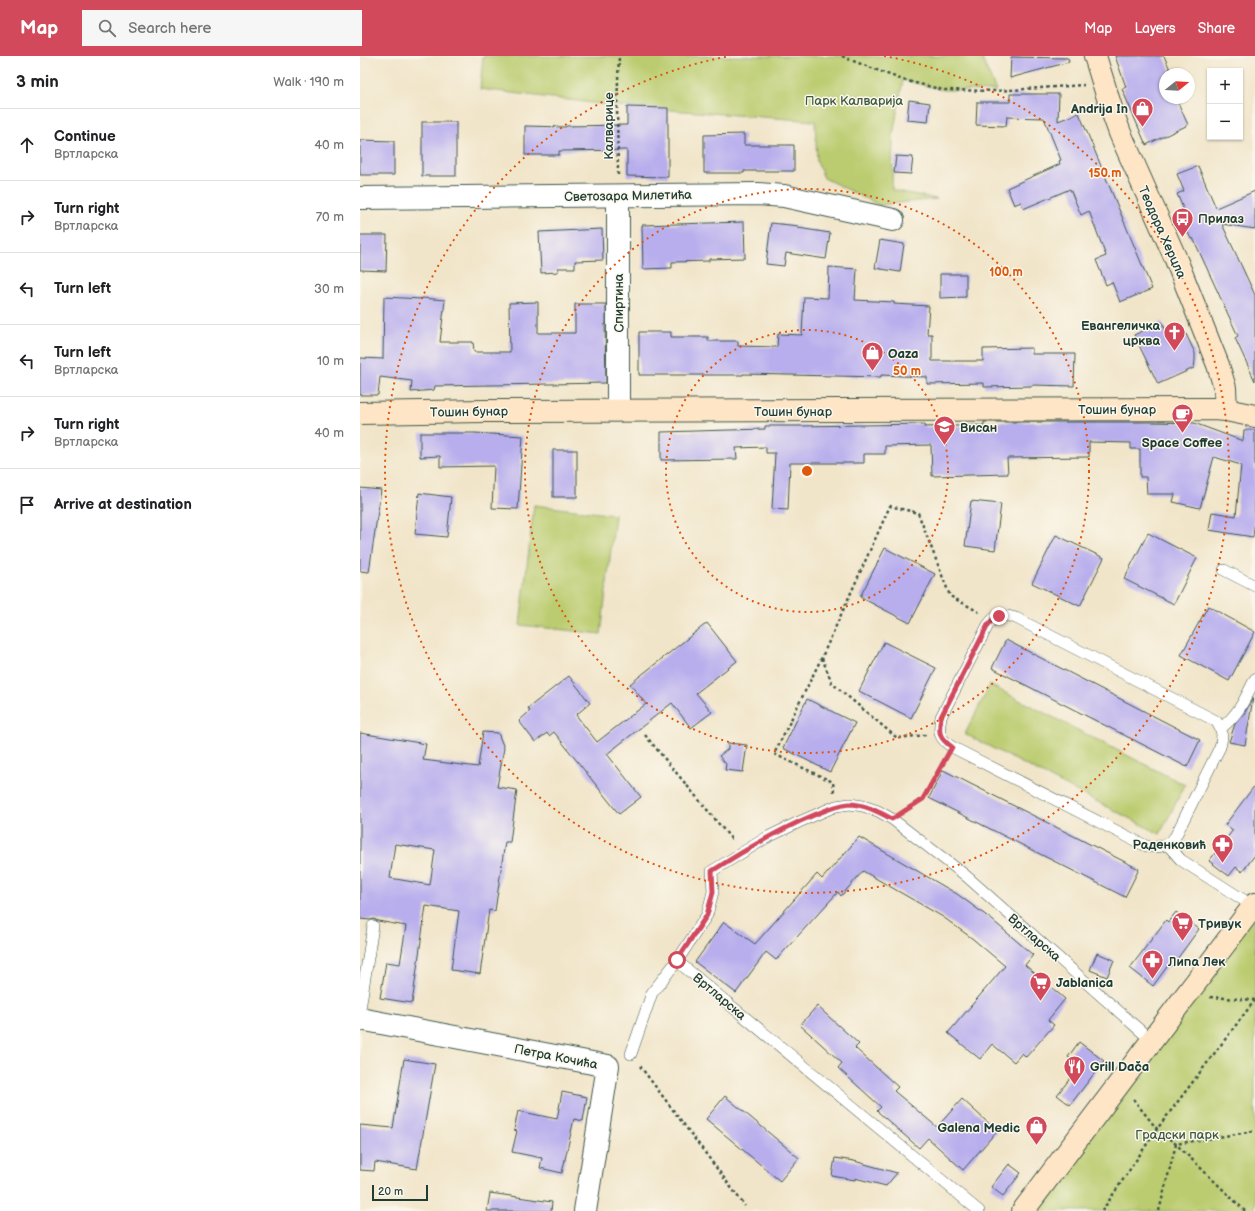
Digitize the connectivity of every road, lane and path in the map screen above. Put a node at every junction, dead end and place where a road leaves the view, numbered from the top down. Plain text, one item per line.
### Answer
1 (618, 56) edge
2 (842, 56) edge
3 (1095, 56) edge
4 (1103, 84) junction
5 (618, 196) junction
6 (360, 198) edge
7 (893, 220) dead end
8 (618, 410) junction
9 (1226, 410) junction
10 (360, 413) edge
11 (1255, 416) edge
12 (1224, 570) dead end
13 (1255, 586) edge
14 (993, 619) junction
15 (822, 658) junction
16 (1255, 679) edge
17 (1221, 728) junction
18 (940, 734) junction
19 (645, 735) dead end
20 (952, 747) junction
21 (836, 806) junction
22 (892, 819) junction
23 (1167, 844) junction
24 (742, 852) junction
25 (1254, 905) edge
26 (373, 926) dead end
27 (677, 960) junction
28 (1207, 997) dead end
29 (1255, 1000) edge
30 (360, 1009) edge
31 (360, 1019) edge
32 (1152, 1041) junction
33 (631, 1054) joint
34 (1120, 1083) junction
35 (1157, 1129) junction
36 (1255, 1131) edge
37 (1176, 1144) junction
38 (745, 1206) dead end
39 (585, 1211) edge
40 (979, 1211) edge
41 (1023, 1211) edge
42 (1102, 1211) edge
43 (1159, 1211) edge
44 (1245, 1211) edge

1 - 5 path, Калварице
2 - 4 path
3 - 4 main road, Теодора Херцла
4 - 9 main road, Теодора Херцла
5 - 6 street, Светозара Милетића
5 - 7 street, Светозара Милетића
5 - 8 street, Спиртина
8 - 9 main road, Тошин бунар
8 - 10 main road, Тошин бунар
9 - 11 main road, Тошин бунар
12 - 13 lane
14 - 15 path
14 - 17 lane
14 - 18 lane
15 - 18 path
15 - 21 path
16 - 17 lane
17 - 23 lane
18 - 20 lane
19 - 24 path
20 - 22 path
20 - 23 lane
21 - 22 lane, Вртларска
21 - 24 lane, Вртларска
22 - 32 lane, Вртларска
23 - 25 lane
24 - 27 lane, Вртларска
25 - 32 main road
26 - 30 lane
27 - 33 lane
27 - 40 lane, Вртларска
28 - 29 path
29 - 35 path
31 - 39 street, Петра Кочића
32 - 34 main road
33 - 38 path
34 - 35 path
34 - 41 main road
35 - 37 path
35 - 42 path
36 - 37 path
37 - 43 path
37 - 44 path

